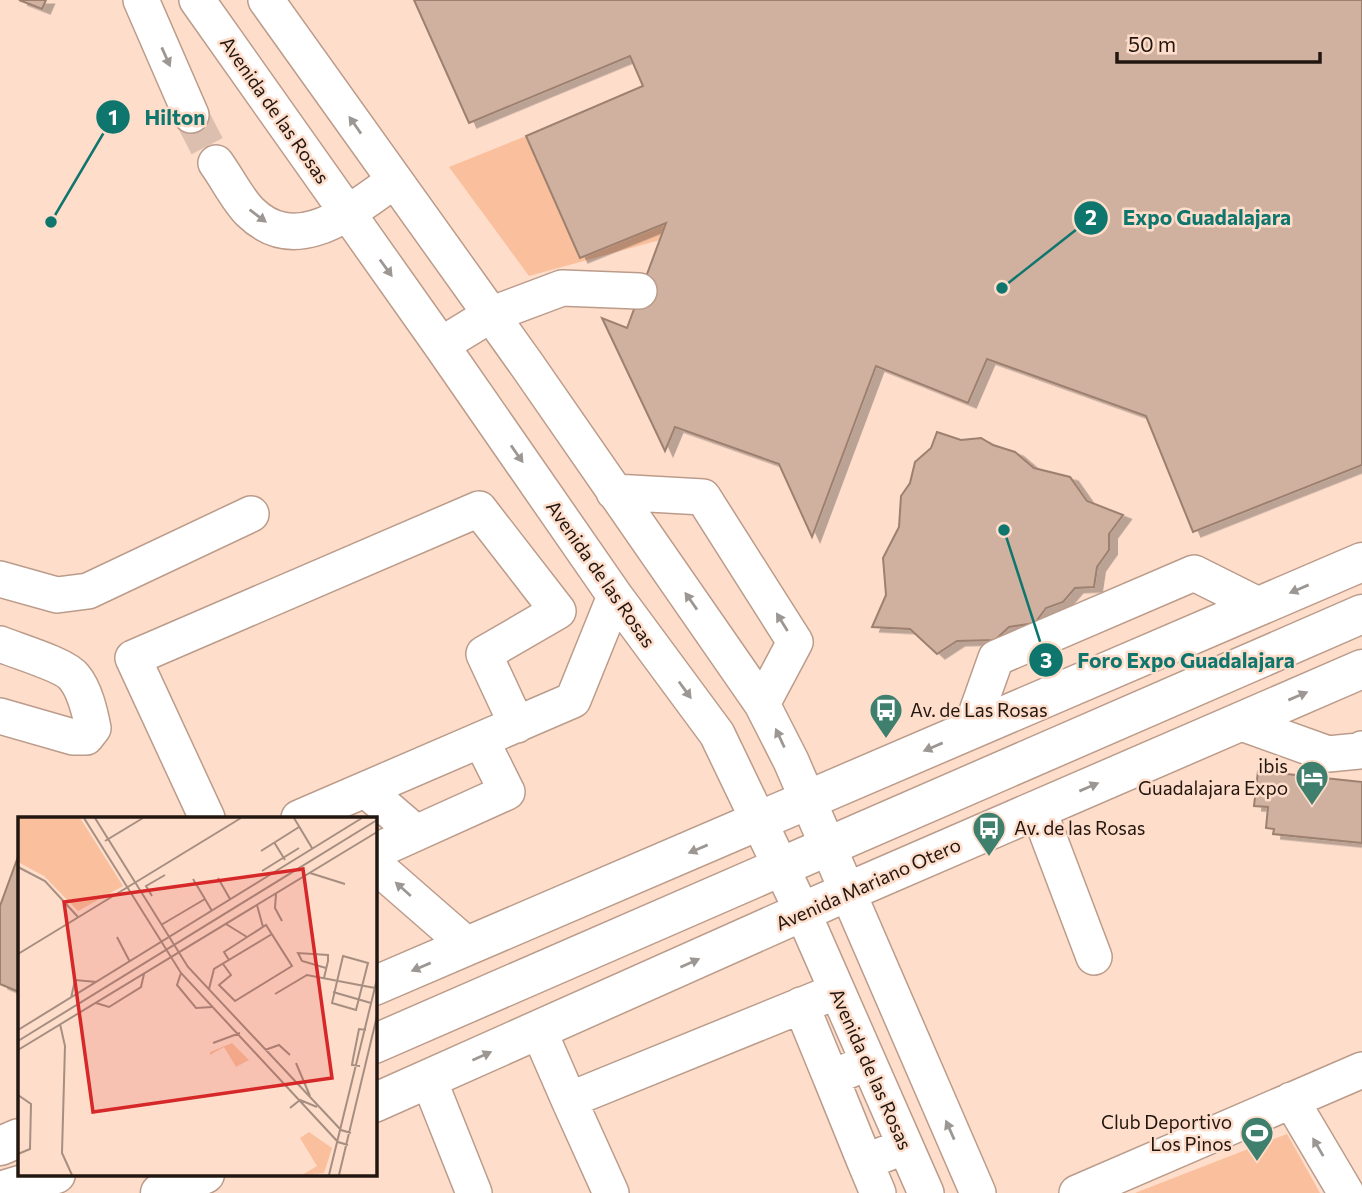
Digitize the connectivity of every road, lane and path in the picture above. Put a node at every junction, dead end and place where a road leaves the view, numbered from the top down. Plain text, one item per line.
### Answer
1 (141, 0) edge
2 (197, 0) edge
3 (266, 0) edge
4 (191, 115) tunnel mouth
5 (216, 163) tunnel mouth
6 (394, 181) junction
7 (347, 213) junction
8 (639, 291) dead end
9 (490, 315) junction
10 (442, 345) junction
11 (614, 492) junction
12 (251, 514) dead end
13 (1362, 562) edge
14 (0, 579) edge
15 (615, 596) junction
16 (1260, 606) junction
17 (1362, 614) edge
18 (0, 644) edge
19 (1362, 669) edge
20 (762, 704) junction
21 (0, 716) edge
22 (1239, 722) junction
23 (517, 724) junction
24 (970, 731) junction
25 (481, 740) junction
26 (1362, 749) edge
27 (366, 790) junction
28 (807, 801) junction
29 (1038, 810) junction
30 (207, 817) edge
31 (301, 817) edge
32 (760, 822) junction
33 (416, 833) junction
34 (826, 847) junction
35 (376, 851) edge
36 (376, 866) edge
37 (782, 868) junction
38 (847, 892) junction
39 (803, 913) junction
40 (468, 947) junction
41 (1094, 957) dead end
42 (376, 985) edge
43 (837, 991) junction
44 (801, 1005) junction
45 (539, 1031) junction
46 (376, 1043) edge
47 (869, 1063) junction
48 (1362, 1070) edge
49 (831, 1078) junction
50 (429, 1080) junction
51 (569, 1100) junction
52 (1291, 1100) junction
53 (376, 1101) edge
54 (18, 1138) edge
55 (0, 1146) edge
56 (905, 1146) junction
57 (49, 1176) edge
58 (71, 1176) edge
59 (200, 1176) edge
60 (872, 1177) edge
61 (0, 1191) edge
62 (32, 1193) edge
63 (160, 1193) edge
64 (474, 1193) edge
65 (611, 1193) edge
66 (926, 1193) edge
67 (978, 1193) edge
68 (1077, 1193) edge
69 (1346, 1193) edge

1 -> 4 street
2 - 7 street, Avenida de las Rosas
6 -> 3 street
5 -> 7 street
6 - 7 street
6 - 9 street
7 -> 10 street, Avenida de las Rosas
8 - 9 street
9 - 10 street
9 - 11 street
10 -> 15 street, Avenida de las Rosas
20 -> 11 street
20 -> 11 street
12 - 14 street
13 -> 16 main road
15 - 23 street
15 -> 32 street, Avenida de las Rosas
16 - 24 main road
16 - 24 street
17 - 34 main road
18 - 21 street
22 -> 19 main road, Avenida Mariano Otero
28 -> 20 street
22 - 26 street
29 -> 22 main road, Avenida Mariano Otero
23 - 25 street
23 - 30 street
24 -> 28 main road
25 - 27 street
25 - 33 street
27 - 31 street
27 - 33 street
28 - 32 main road
28 - 34 street
29 - 38 main road, Avenida Mariano Otero
29 - 41 street
32 - 37 street, Avenida de las Rosas
32 -> 40 main road
33 - 35 street
34 - 37 main road
34 - 38 street
40 -> 36 street
37 - 39 street, Avenida de las Rosas
37 - 46 main road
38 - 39 main road, Avenida Mariano Otero
67 -> 38 street
39 - 43 street, Avenida de las Rosas
45 -> 39 main road, Avenida Mariano Otero
40 -> 42 main road
43 - 44 street
43 - 47 street, Avenida de las Rosas
44 - 49 street
44 - 51 street
50 -> 45 main road, Avenida Mariano Otero
45 - 51 street
47 - 49 street
47 - 56 street, Avenida de las Rosas
48 - 52 street
49 - 60 street
50 - 53 main road, Avenida Mariano Otero
50 - 64 street
51 - 65 street
52 - 68 street
69 -> 52 street
54 - 55 main road
56 - 60 street
56 - 66 street, Avenida de las Rosas
57 - 61 main road
58 - 62 main road
59 - 63 main road

